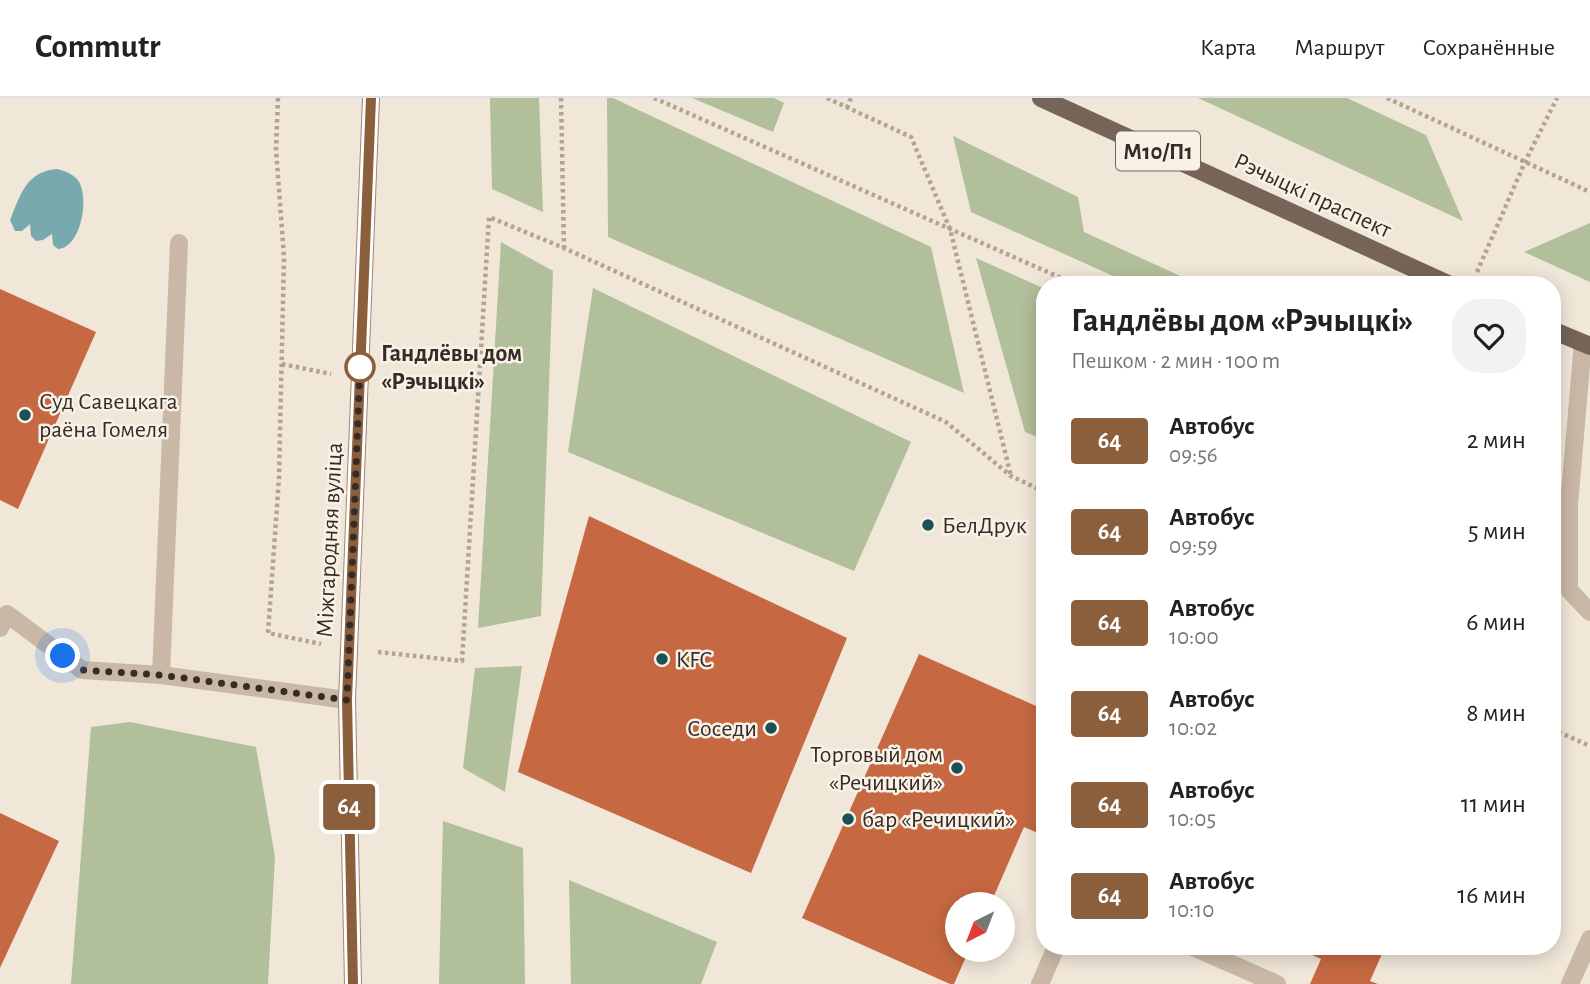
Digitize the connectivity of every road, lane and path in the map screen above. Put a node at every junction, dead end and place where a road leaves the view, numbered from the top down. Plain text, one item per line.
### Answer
1 (278, 98) edge
2 (371, 98) edge
3 (561, 98) edge
4 (654, 98) edge
5 (827, 98) edge
6 (851, 98) edge
7 (1041, 98) edge
8 (1387, 98) edge
9 (1557, 98) edge
10 (847, 108) junction
11 (1525, 162) junction
12 (1590, 192) edge
13 (950, 229) junction
14 (179, 243) dead end
15 (564, 248) junction
16 (1476, 273) dead end
17 (1057, 276) edge
18 (1430, 276) edge
19 (1561, 334) edge
20 (1586, 345) edge
21 (282, 364) junction
22 (360, 379) junction
23 (1011, 475) junction
24 (279, 478) dead end
25 (1036, 488) edge
26 (1590, 612) edge
27 (2, 617) edge
28 (462, 661) dead end
29 (161, 675) junction
30 (347, 700) junction
31 (1561, 733) edge
32 (1590, 746) edge
33 (1590, 939) edge
34 (1053, 955) edge
35 (1211, 955) edge
36 (353, 984) edge
37 (1040, 984) edge
38 (1277, 984) edge
39 (1570, 984) edge

1 - 21 path
2 - 22 main road, Міжгародняя вуліца
3 - 15 path
4 - 13 path
5 - 10 path
6 - 10 path
7 - 18 main road, Рэчыцкі праспект / М10/П1
8 - 11 path
9 - 11 path
10 - 13 path
11 - 12 path
11 - 16 path
13 - 17 path
13 - 23 path
14 - 29 lane
15 - 23 path
15 - 28 path
19 - 20 main road
20 - 26 lane
21 - 22 path
21 - 24 path
22 - 30 main road, Міжгародняя вуліца
23 - 25 path
27 - 29 lane
29 - 30 lane
30 - 36 main road, Міжгародняя вуліца
31 - 32 path
33 - 39 lane
34 - 37 lane
35 - 38 lane

